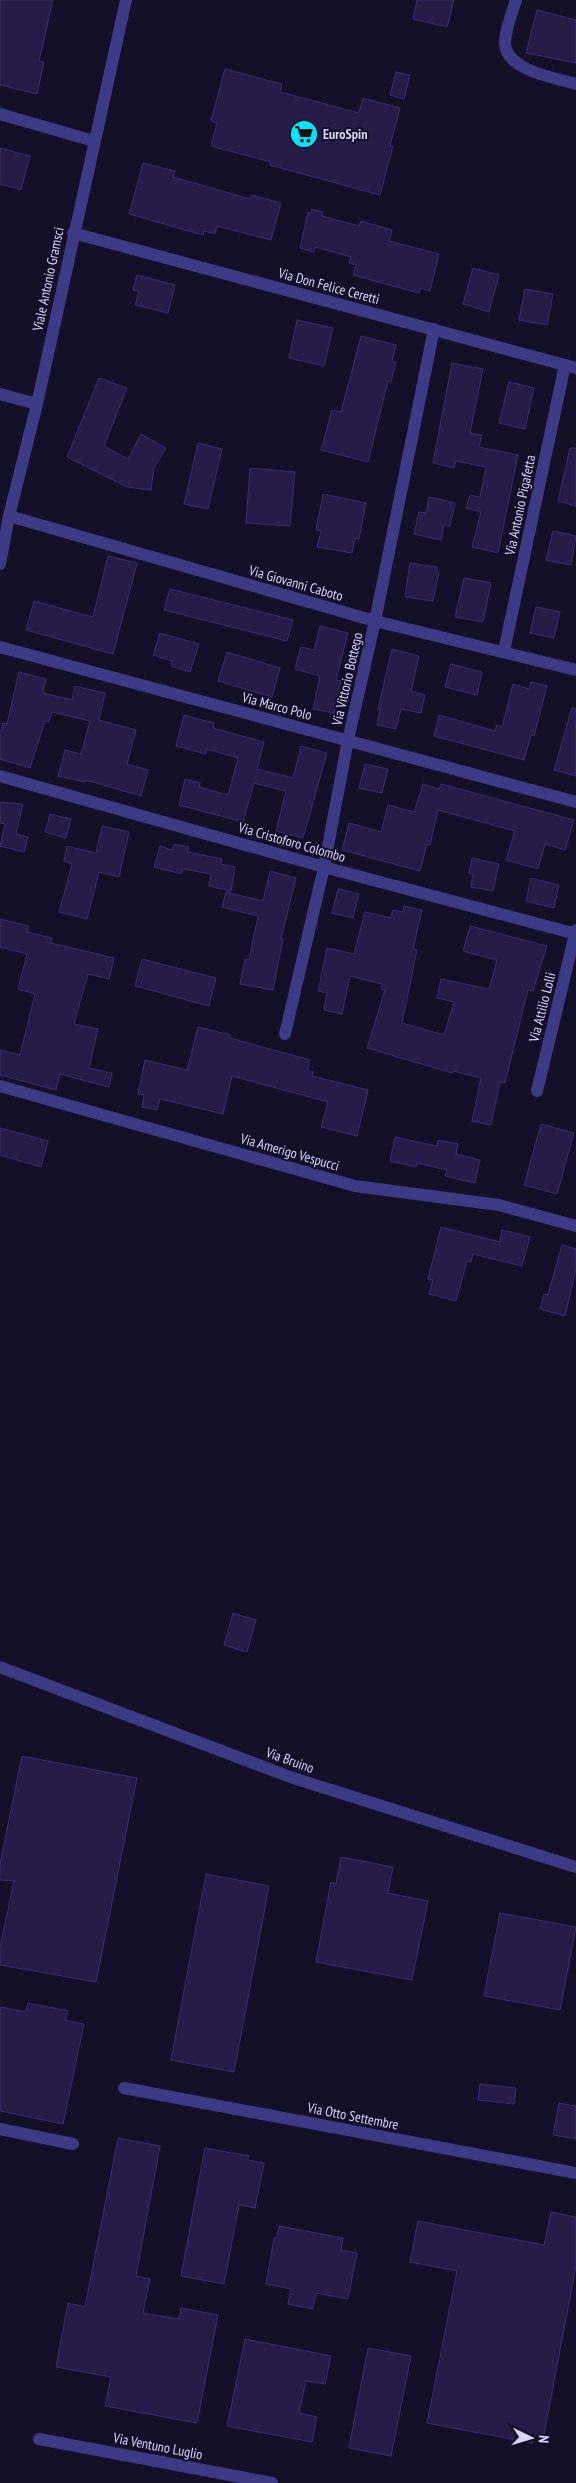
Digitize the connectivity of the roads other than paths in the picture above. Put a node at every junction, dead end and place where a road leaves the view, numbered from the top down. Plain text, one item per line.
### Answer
1 (126, 0) edge
2 (516, 0) edge
3 (576, 84) edge
4 (0, 114) edge
5 (94, 141) junction
6 (73, 233) junction
7 (434, 329) junction
8 (570, 366) edge
9 (0, 394) edge
10 (37, 404) junction
11 (6, 520) edge
12 (0, 564) edge
13 (375, 621) junction
14 (0, 647) edge
15 (504, 651) junction
16 (576, 670) edge
17 (348, 740) junction
18 (0, 776) edge
19 (576, 802) edge
20 (324, 867) junction
21 (576, 933) edge
22 (285, 1034) dead end
23 (0, 1086) edge
24 (538, 1091) dead end
25 (576, 1226) edge
26 (0, 1666) edge
27 (576, 1867) edge
28 (124, 2088) dead end
29 (0, 2129) edge
30 (73, 2144) dead end
31 (576, 2173) edge
32 (39, 2439) dead end
33 (272, 2483) edge

1 - 5 street, Viale Antonio Gramsci
2 - 3 street
4 - 5 street
5 - 6 street, Viale Antonio Gramsci
6 - 7 street, Via Don Felice Ceretti
6 - 10 street, Viale Antonio Gramsci
7 - 8 street, Via Don Felice Ceretti
7 - 13 street, Via Vittorio Bottego
8 - 15 street, Via Antonio Pigafetta
9 - 10 street
10 - 11 street, Viale Antonio Gramsci
11 - 12 street, Viale Antonio Gramsci
11 - 13 street, Via Giovanni Caboto
13 - 15 street, Via Giovanni Caboto
13 - 17 street, Via Vittorio Bottego
14 - 17 street, Via Marco Polo
15 - 16 street, Via Giovanni Caboto
17 - 19 street, Via Marco Polo
17 - 20 street, Via Vittorio Bottego
18 - 20 street, Via Cristoforo Colombo
20 - 21 street, Via Cristoforo Colombo
20 - 22 street, Via Vittorio Bottego
21 - 24 street, Via Attilio Lolli
23 - 25 street, Via Amerigo Vespucci
26 - 27 street, Via Bruino
28 - 31 street, Via Otto Settembre
29 - 30 street
32 - 33 street, Via Ventuno Luglio

